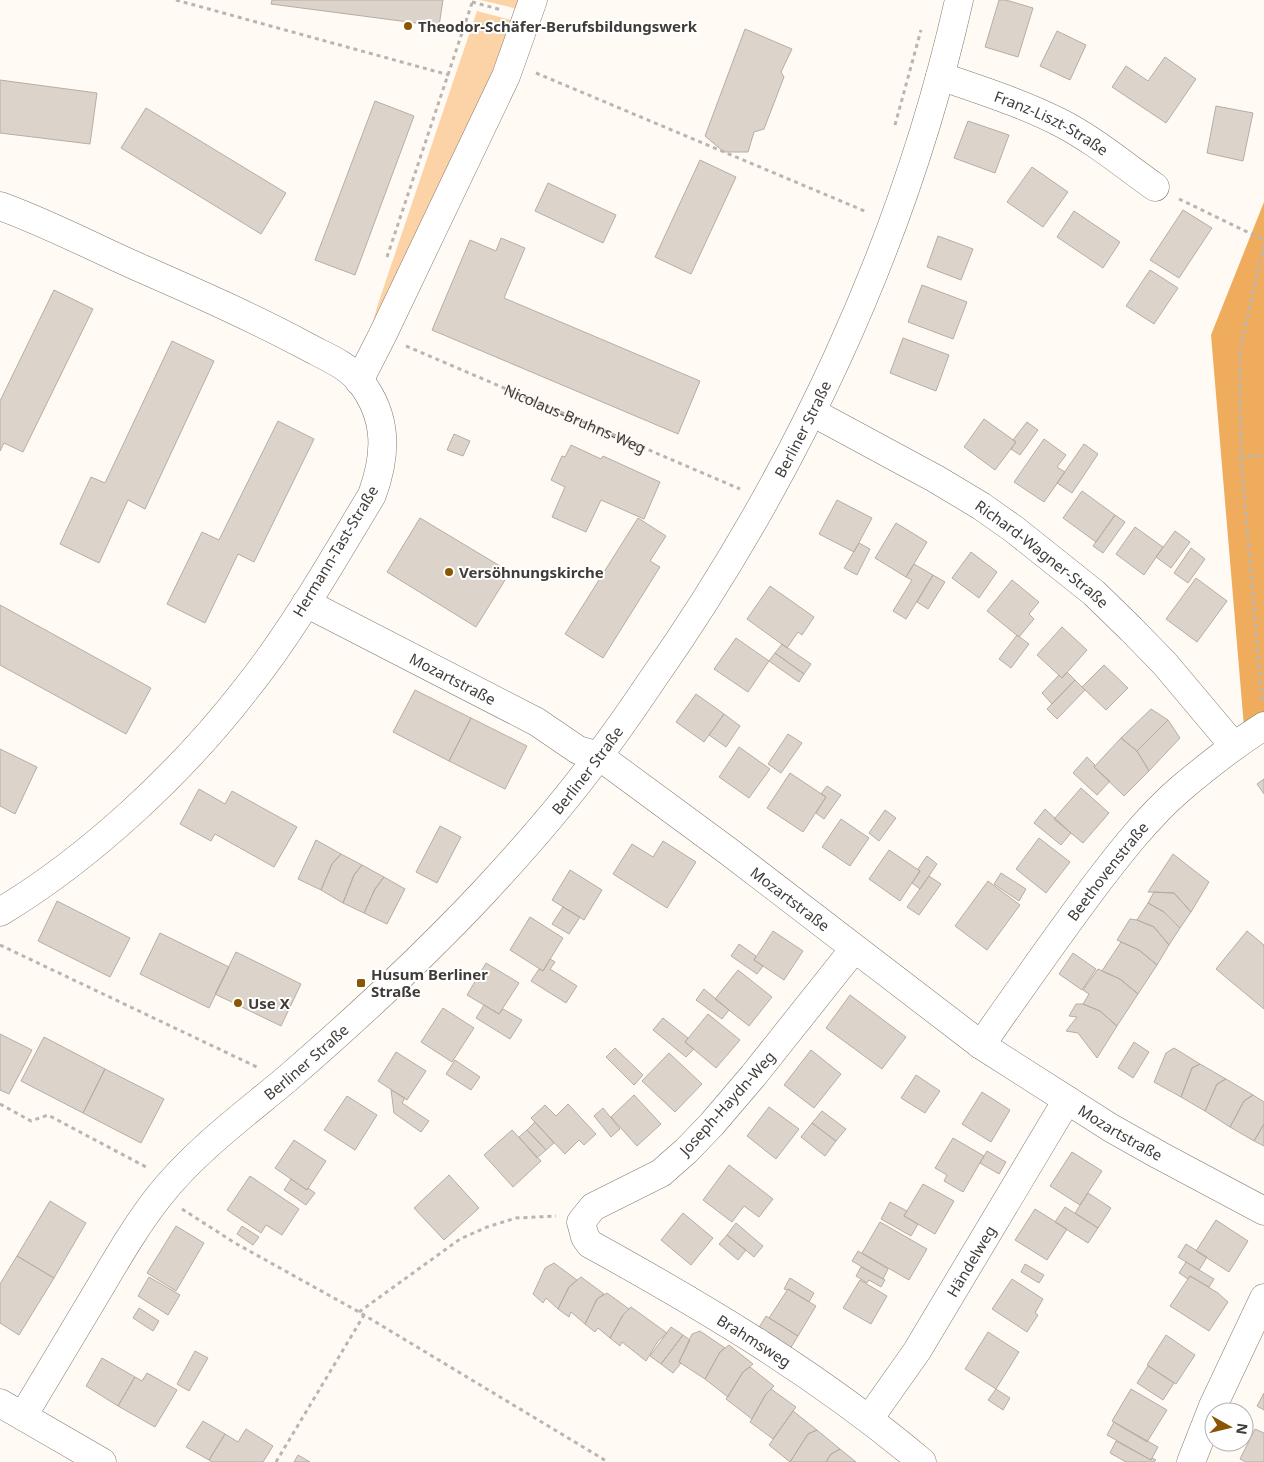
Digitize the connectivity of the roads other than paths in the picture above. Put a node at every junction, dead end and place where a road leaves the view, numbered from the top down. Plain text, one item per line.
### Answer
1 (533, 0) edge
2 (959, 0) edge
3 (940, 76) junction
4 (1155, 187) road end
5 (0, 206) edge
6 (359, 381) junction
7 (812, 412) junction
8 (306, 603) junction
9 (1263, 714) edge
10 (1234, 746) junction
11 (599, 756) junction
12 (0, 912) edge
13 (854, 949) junction
14 (981, 1045) junction
15 (1067, 1100) junction
16 (1264, 1211) edge
17 (583, 1222) joint
18 (1264, 1298) edge
19 (0, 1402) edge
20 (23, 1416) junction
21 (869, 1419) junction
22 (102, 1462) edge
23 (922, 1462) edge
24 (1191, 1462) edge

1 - 6 street
2 - 3 street, Berliner Straße
3 - 4 street, Franz-Liszt-Straße
3 - 7 street, Berliner Straße
5 - 6 street, Hermann-Tast-Straße
6 - 8 street, Hermann-Tast-Straße
7 - 10 street, Richard-Wagner-Straße
7 - 11 street, Berliner Straße
8 - 11 street, Mozartstraße
8 - 12 street, Hermann-Tast-Straße
9 - 10 street, Beethovenstraße
10 - 14 street, Beethovenstraße
11 - 13 street, Mozartstraße
11 - 20 street, Berliner Straße
13 - 14 street, Mozartstraße
13 - 17 street, Joseph-Haydn-Weg
14 - 15 street, Mozartstraße
15 - 16 street, Mozartstraße
15 - 21 street, Händelweg
17 - 21 street, Brahmsweg
18 - 24 street
19 - 20 street
20 - 22 street
21 - 23 street, Brahmsweg

